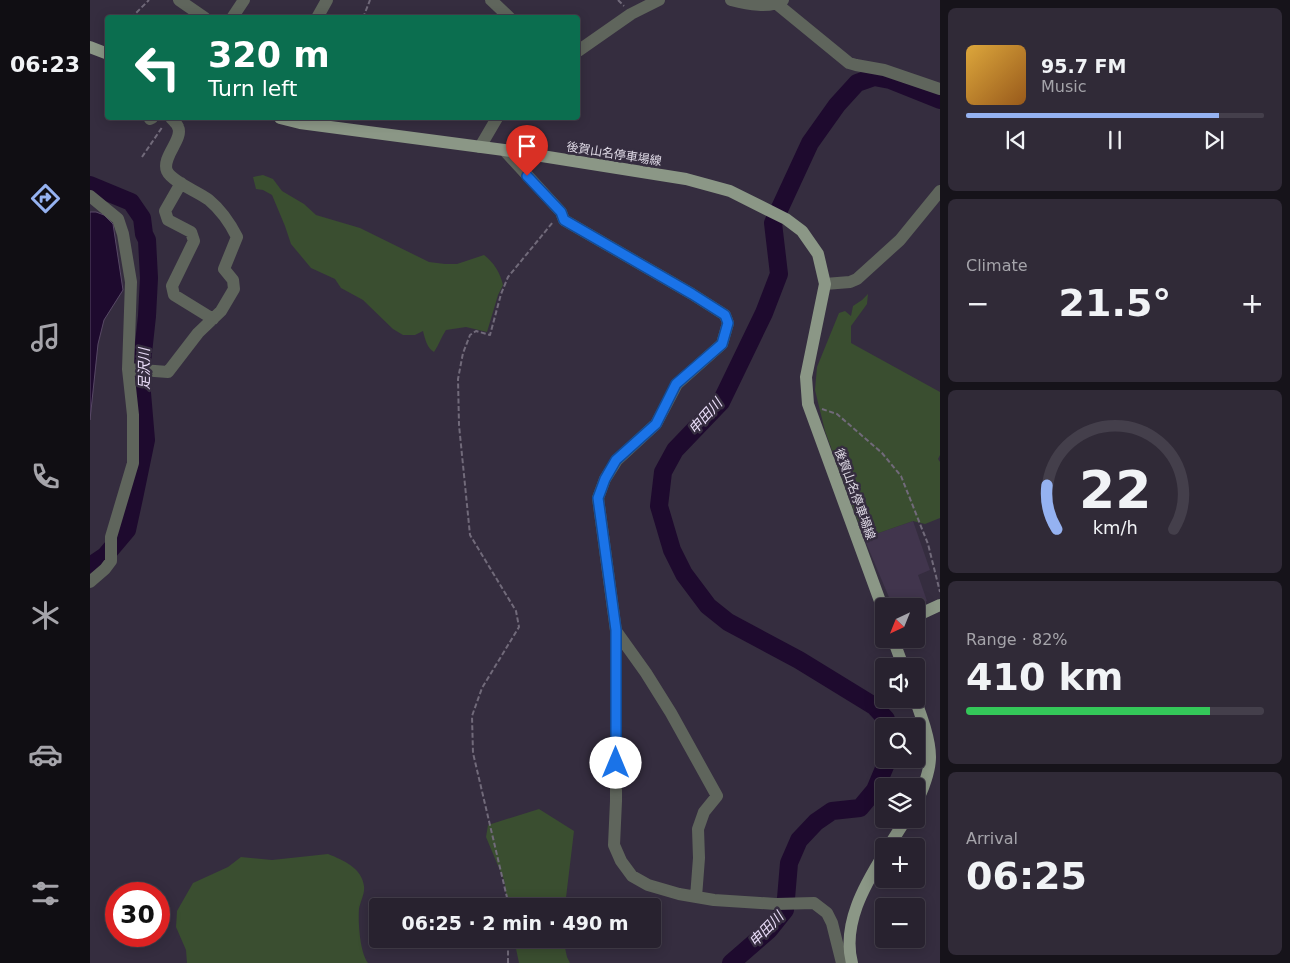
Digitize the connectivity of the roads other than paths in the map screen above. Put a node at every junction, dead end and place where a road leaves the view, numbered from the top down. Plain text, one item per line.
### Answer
1 (179, 0) edge
2 (244, 0) edge
3 (327, 0) edge
4 (491, 0) edge
5 (660, 0) edge
6 (731, 0) edge
7 (780, 2) edge
8 (201, 15) edge
9 (234, 15) edge
10 (319, 15) edge
11 (507, 15) edge
12 (90, 48) edge
13 (580, 50) edge
14 (105, 53) edge
15 (940, 89) edge
16 (170, 120) edge
17 (288, 120) edge
18 (496, 120) edge
19 (480, 147) junction
20 (504, 150) junction
21 (181, 183) junction
22 (940, 191) edge
23 (90, 196) edge
24 (825, 284) junction
25 (213, 319) junction
26 (128, 369) junction
27 (90, 582) edge
28 (879, 598) edge
29 (940, 605) edge
30 (925, 612) edge
31 (616, 630) junction
32 (918, 708) edge
33 (925, 779) edge
34 (875, 871) edge
35 (696, 897) junction
36 (842, 963) edge
37 (852, 963) edge

1 - 8 street
2 - 9 street
3 - 10 street
4 - 11 street
5 - 13 street
6 - 7 street
7 - 15 street
12 - 14 main road
16 - 21 street
17 - 19 main road, 後賀山名停車場線
18 - 19 street
19 - 20 main road, 後賀山名停車場線
20 - 24 main road, 後賀山名停車場線
20 - 31 street
21 - 25 street
21 - 25 street
22 - 24 street
23 - 26 street
24 - 28 main road, 後賀山名停車場線
25 - 26 street
26 - 27 street
29 - 30 main road
31 - 35 street
31 - 35 street
32 - 33 main road
34 - 37 main road
35 - 36 street

